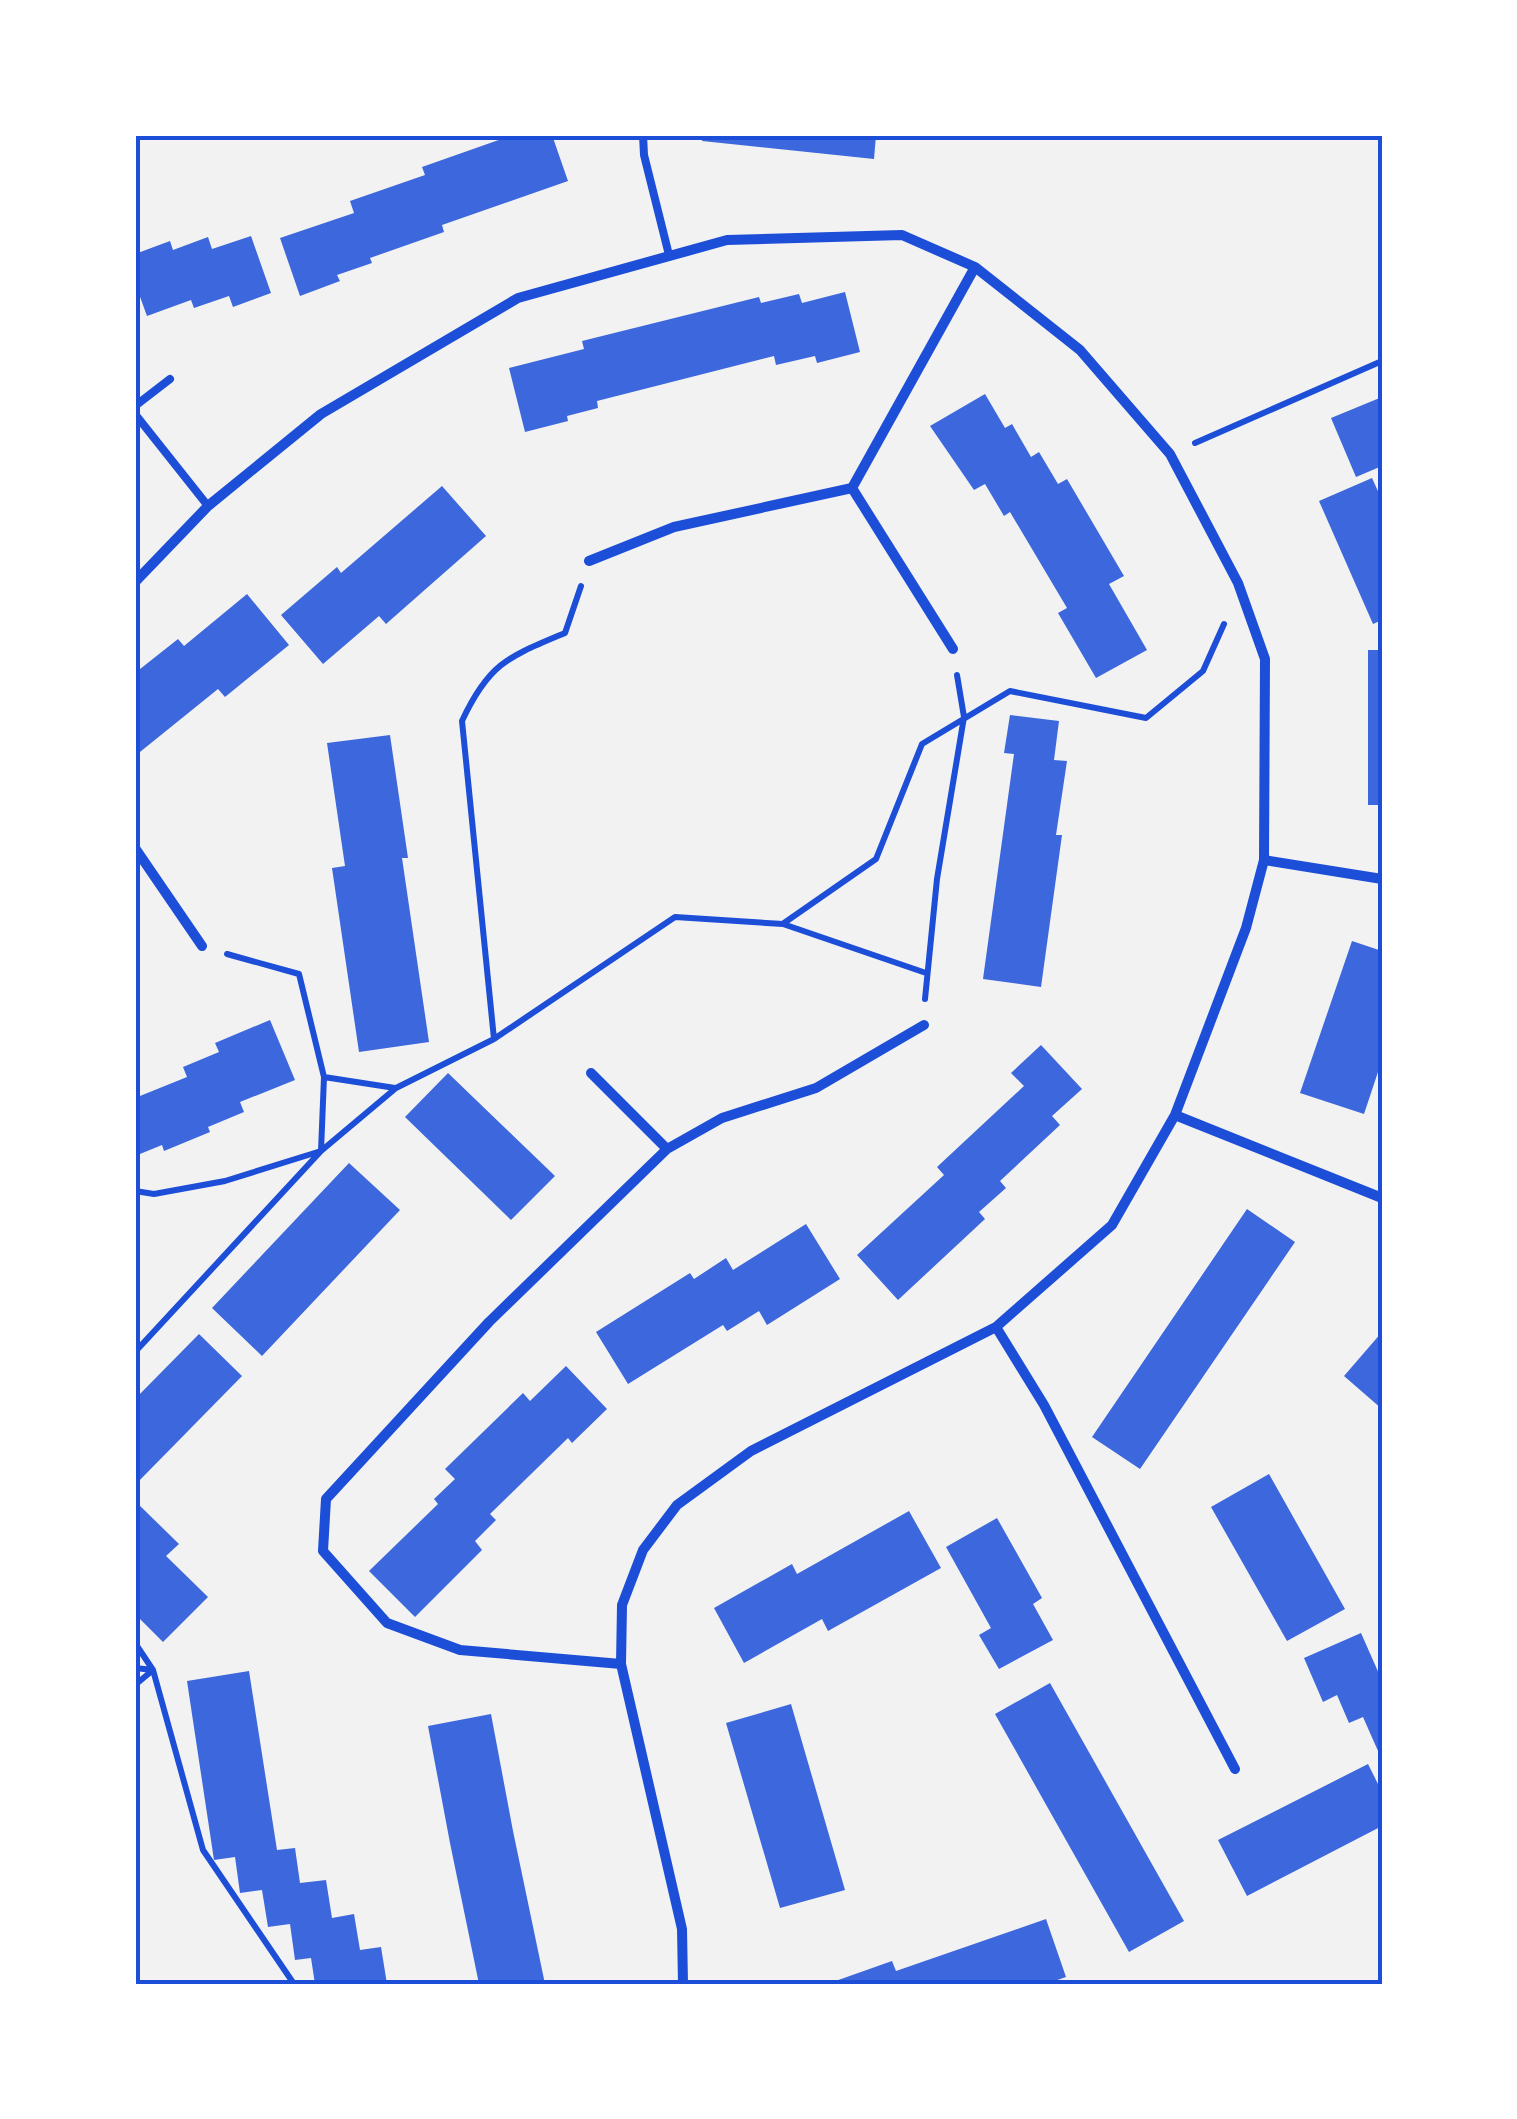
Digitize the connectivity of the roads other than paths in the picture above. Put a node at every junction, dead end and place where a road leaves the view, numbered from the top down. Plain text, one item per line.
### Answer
1 (643, 135) edge
2 (669, 255) junction
3 (975, 267) junction
4 (170, 379) dead end
5 (135, 406) edge
6 (135, 414) edge
7 (852, 488) junction
8 (208, 506) junction
9 (589, 560) road end
10 (135, 582) edge
11 (953, 649) road end
12 (135, 848) edge
13 (1264, 860) junction
14 (1382, 878) edge
15 (202, 946) road end
16 (924, 1024) road end
17 (591, 1072) dead end
18 (1175, 1114) junction
19 (667, 1148) junction
20 (1382, 1198) edge
21 (996, 1328) junction
22 (621, 1664) junction
23 (1236, 1769) dead end
24 (683, 1984) edge

1 - 2 lane
2 - 3 street
2 - 8 street
3 - 7 street
3 - 13 street
4 - 5 lane
6 - 8 lane
7 - 9 street
7 - 11 street
8 - 10 street
12 - 15 street
13 - 14 street
13 - 18 street
16 - 19 street
17 - 19 street
18 - 20 street
18 - 21 street
19 - 22 street
21 - 22 street
21 - 23 street
22 - 24 street

